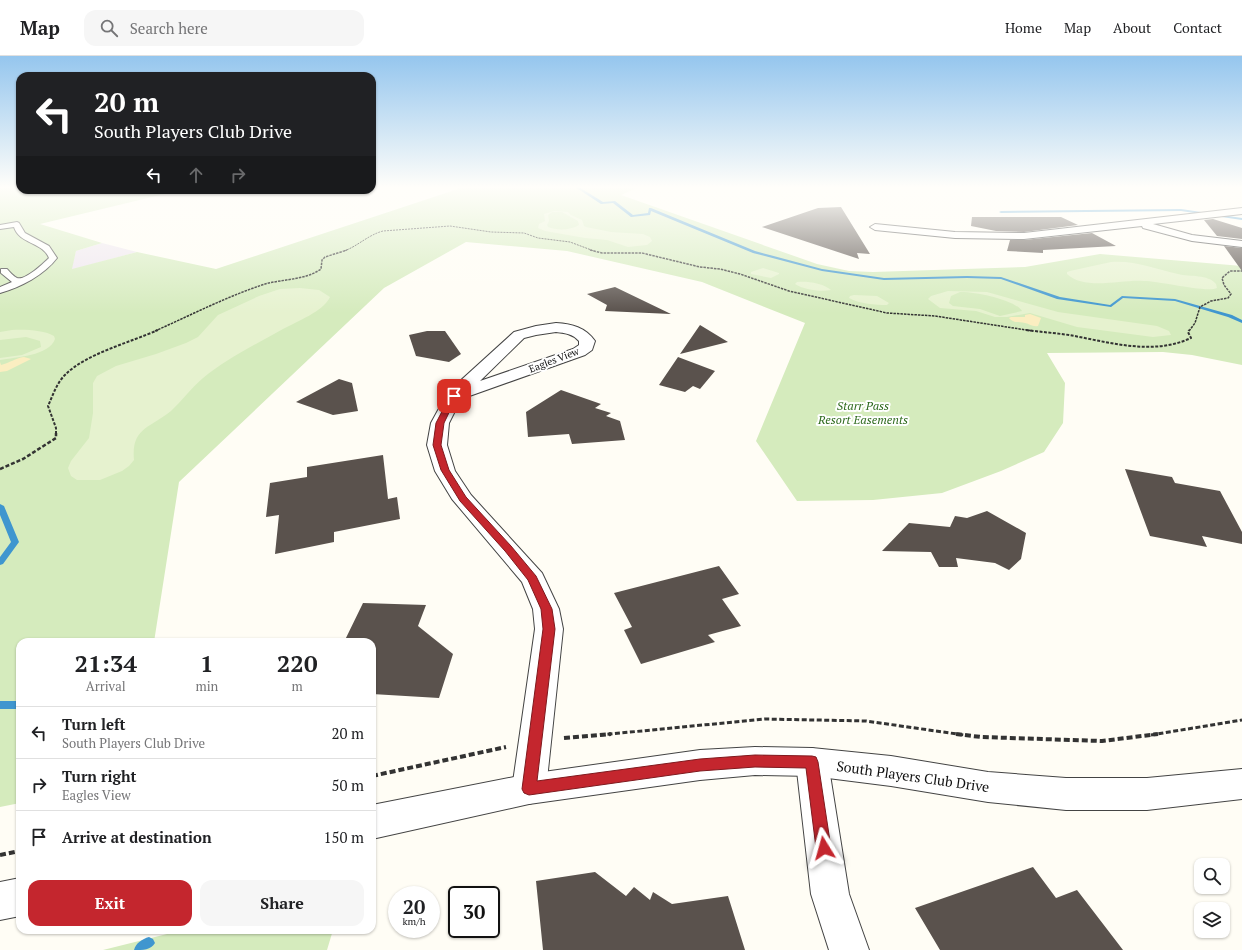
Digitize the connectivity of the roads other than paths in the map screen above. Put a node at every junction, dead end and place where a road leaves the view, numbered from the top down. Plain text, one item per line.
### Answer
1 (17, 229) edge
2 (891, 229) edge
3 (1088, 229) edge
4 (1155, 229) edge
5 (1242, 244) edge
6 (4, 271) dead end
7 (22, 282) junction
8 (0, 290) edge
9 (454, 396) junction
10 (812, 762) junction
11 (1242, 784) edge
12 (529, 789) junction
13 (376, 821) edge
14 (16, 898) edge
15 (0, 901) edge
16 (849, 950) edge

1 - 7 lane
2 - 3 street
4 - 5 street
6 - 7 lane
7 - 8 lane
9 - 9 street, Eagles View
9 - 12 street, Eagles View
10 - 11 street, South Players Club Drive
10 - 12 street, South Players Club Drive
10 - 16 street
12 - 13 street, South Players Club Drive
14 - 15 street

